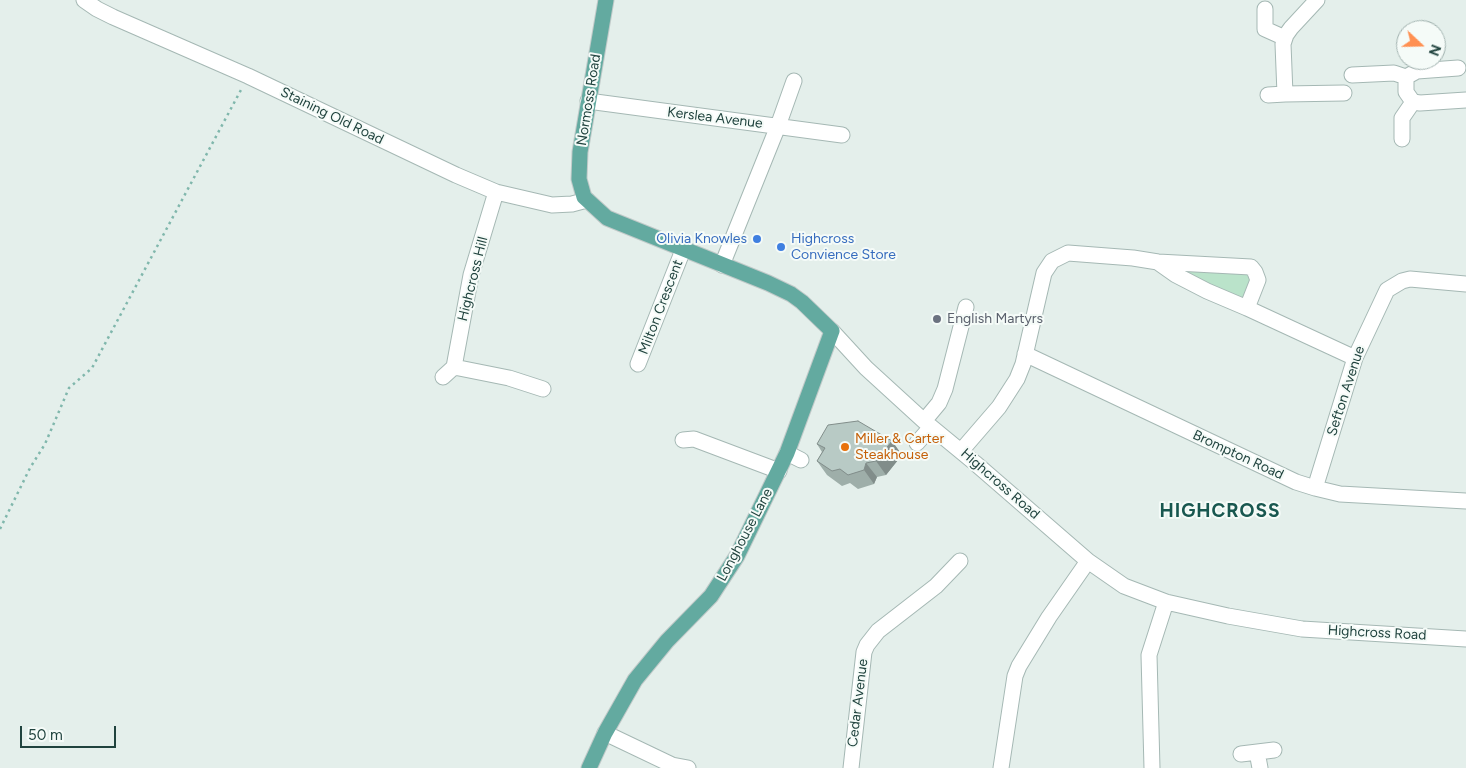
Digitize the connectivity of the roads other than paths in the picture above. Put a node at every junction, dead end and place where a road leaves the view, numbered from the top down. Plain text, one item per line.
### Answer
1 (84, 0) edge
2 (606, 0) edge
3 (1317, 0) edge
4 (1264, 9) dead end
5 (1285, 38) junction
6 (1458, 68) dead end
7 (1352, 75) dead end
8 (1406, 77) junction
9 (794, 81) dead end
10 (1344, 93) dead end
11 (1286, 94) junction
12 (1268, 95) dead end
13 (1466, 100) edge
14 (588, 101) junction
15 (1413, 102) junction
16 (778, 126) junction
17 (842, 135) dead end
18 (1402, 139) dead end
19 (496, 192) junction
20 (587, 200) junction
21 (683, 250) junction
22 (1158, 262) junction
23 (722, 265) junction
24 (1466, 284) edge
25 (966, 307) dead end
26 (1247, 308) junction
27 (832, 331) junction
28 (1025, 354) junction
29 (1355, 358) junction
30 (638, 364) dead end
31 (542, 389) dead end
32 (928, 424) junction
33 (682, 440) dead end
34 (917, 443) dead end
35 (961, 451) junction
36 (787, 452) junction
37 (801, 460) dead end
38 (779, 471) junction
39 (1315, 488) junction
40 (1466, 501) edge
41 (960, 561) dead end
42 (1088, 561) junction
43 (1166, 602) junction
44 (1466, 639) edge
45 (605, 733) junction
46 (1274, 750) dead end
47 (1257, 752) junction
48 (1242, 754) dead end
49 (589, 768) edge
50 (688, 768) edge
51 (851, 768) edge
52 (1001, 768) edge
53 (1152, 768) edge
54 (1260, 768) edge

1 - 19 street, Staining Old Road
2 - 14 main road, Normoss Road
3 - 5 street
4 - 5 street
5 - 11 street
6 - 8 street
7 - 8 street
8 - 15 street
9 - 16 street
10 - 11 street
11 - 12 street
13 - 15 street
14 - 16 street, Kerslea Avenue
14 - 20 main road, Normoss Road
15 - 18 street
16 - 17 street, Kerslea Avenue
16 - 23 street
19 - 20 street, Staining Old Road
19 - 31 street, Highcross Hill
20 - 21 main road, Highcross Road
21 - 23 main road, Highcross Road
21 - 30 street, Milton Crescent
22 - 26 street
22 - 26 street
22 - 28 street
23 - 27 main road, Highcross Road
24 - 29 street, Sefton Avenue
25 - 32 street
26 - 29 street
27 - 32 street, Highcross Road
27 - 36 main road, Longhouse Lane
28 - 35 street
28 - 39 street, Brompton Road
29 - 39 street, Sefton Avenue
32 - 34 street
32 - 35 street, Highcross Road
33 - 38 street
35 - 42 street, Highcross Road
36 - 37 street
36 - 38 main road, Longhouse Lane
38 - 45 main road, Longhouse Lane
39 - 40 street, Brompton Road
41 - 51 street, Cedar Avenue
42 - 43 street, Highcross Road
42 - 52 street
43 - 44 street, Highcross Road
43 - 53 street
45 - 49 main road, Longhouse Lane
45 - 50 street
46 - 47 street
47 - 48 street
47 - 54 street

